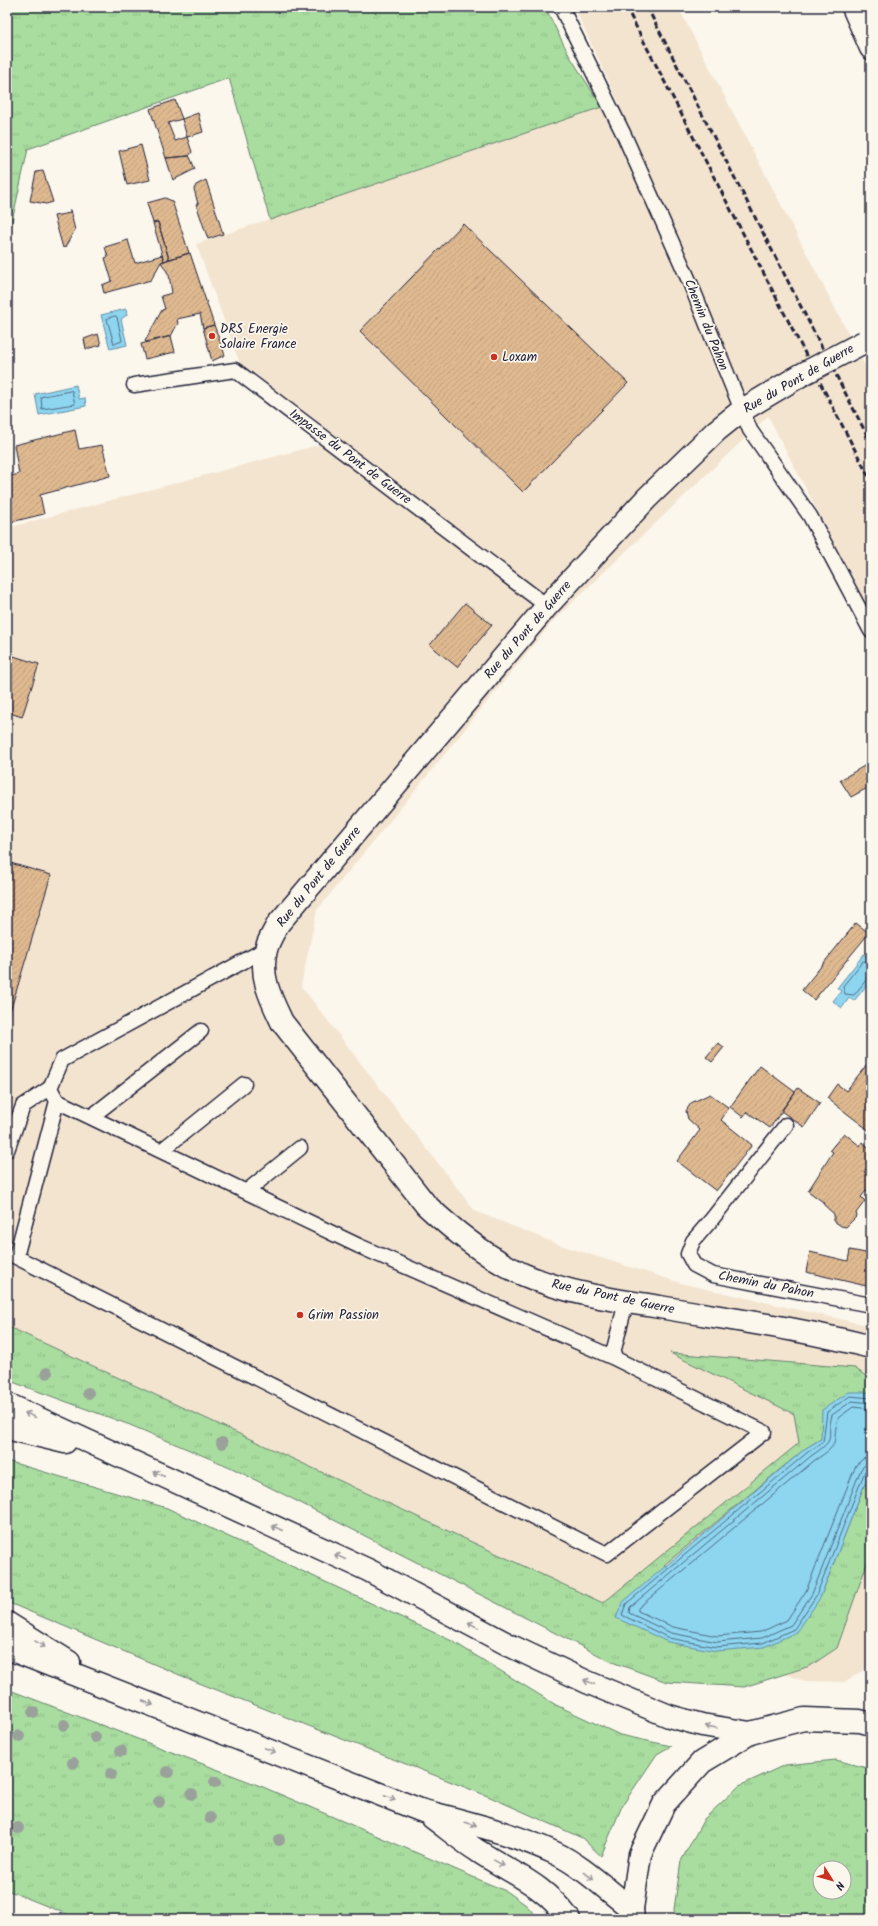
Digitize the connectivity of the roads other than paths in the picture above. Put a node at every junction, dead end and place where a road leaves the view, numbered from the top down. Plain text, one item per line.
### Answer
1 (561, 7) edge
2 (853, 7) edge
3 (871, 48) edge
4 (867, 340) edge
5 (134, 384) dead end
6 (741, 411) junction
7 (547, 606) junction
8 (871, 631) edge
9 (266, 949) junction
10 (201, 1031) dead end
11 (244, 1084) dead end
12 (53, 1095) junction
13 (91, 1117) junction
14 (786, 1125) dead end
15 (300, 1148) dead end
16 (7, 1150) edge
17 (160, 1150) junction
18 (247, 1192) junction
19 (626, 1302) junction
20 (871, 1305) edge
21 (871, 1347) edge
22 (612, 1357) junction
23 (7, 1404) edge
24 (7, 1428) edge
25 (117, 1455) junction
26 (7, 1623) edge
27 (7, 1648) edge
28 (112, 1689) junction
29 (867, 1718) edge
30 (750, 1733) junction
31 (420, 1810) junction
32 (632, 1914) edge
33 (569, 1919) edge

1 - 6 lane, Chemin du Pahon
2 - 3 main road
4 - 6 main road, Rue du Pont de Guerre, bridge
5 - 7 lane, Impasse du Pont de Guerre
6 - 7 main road, Rue du Pont de Guerre
6 - 8 lane, Chemin du Pahon
7 - 9 main road, Rue du Pont de Guerre
9 - 12 lane
9 - 19 main road, Rue du Pont de Guerre
10 - 13 lane
11 - 17 lane
12 - 13 lane
12 - 16 lane
12 - 22 lane
13 - 17 lane
14 - 20 lane, Chemin du Pahon
15 - 18 lane
17 - 18 lane
18 - 22 lane
19 - 21 main road, Rue du Pont de Guerre
19 - 22 lane
25 -> 23 main road
24 - 25 main road
30 -> 25 main road
26 -> 28 main road
27 - 28 main road
28 -> 31 main road
29 - 30 main road
30 - 32 main road
31 -> 32 main road
31 -> 33 main road

